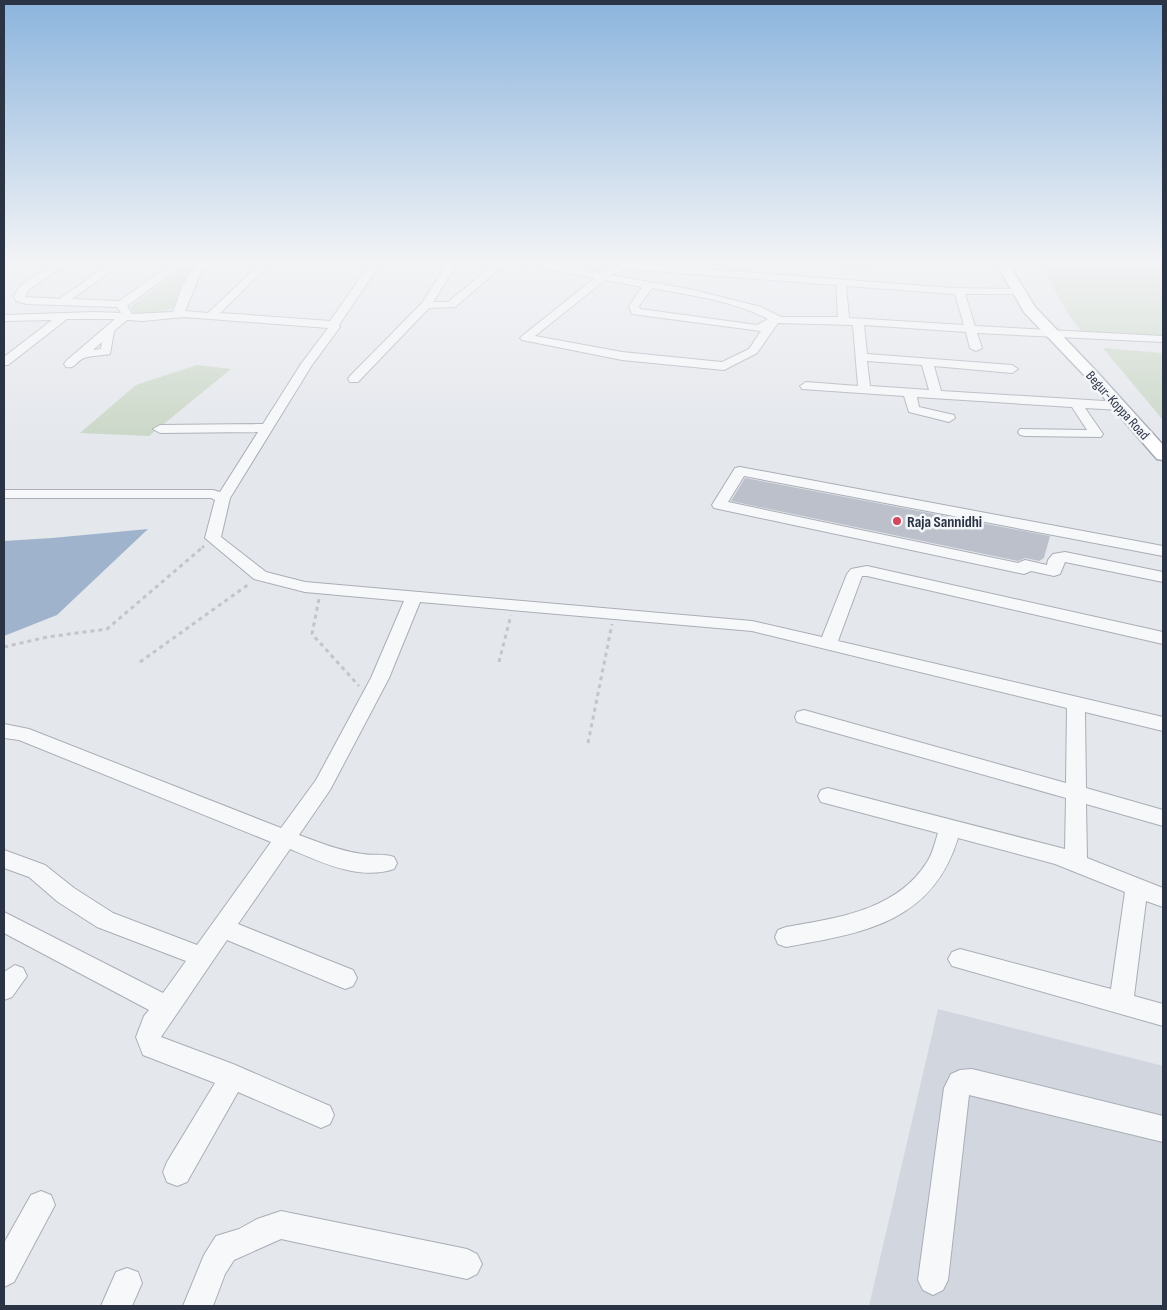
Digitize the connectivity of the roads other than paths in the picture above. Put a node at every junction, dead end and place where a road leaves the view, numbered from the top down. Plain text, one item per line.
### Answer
1 (56, 322) edge
2 (120, 322) edge
3 (294, 322) edge
4 (335, 322) edge
5 (409, 322) edge
6 (547, 322) edge
7 (713, 322) edge
8 (771, 322) edge
9 (773, 322) edge
10 (858, 322) edge
11 (860, 322) edge
12 (968, 322) edge
13 (1041, 322) edge
14 (333, 325) junction
15 (970, 330) junction
16 (1052, 334) junction
17 (1163, 339) edge
18 (1163, 344) edge
19 (976, 348) dead end
20 (861, 357) junction
21 (4, 362) edge
22 (927, 362) junction
23 (70, 364) dead end
24 (1012, 369) dead end
25 (354, 379) dead end
26 (806, 386) dead end
27 (864, 390) junction
28 (910, 392) junction
29 (936, 394) junction
30 (1076, 403) junction
31 (1120, 406) junction
32 (949, 418) dead end
33 (266, 428) junction
34 (160, 429) dead end
35 (1025, 432) dead end
36 (1163, 455) edge
37 (4, 494) edge
38 (223, 498) junction
39 (1163, 551) edge
40 (1065, 557) junction
41 (1163, 569) edge
42 (1163, 577) edge
43 (414, 596) junction
44 (1163, 638) edge
45 (828, 645) junction
46 (1076, 704) junction
47 (804, 717) dead end
48 (1163, 724) edge
49 (4, 731) edge
50 (1077, 794) junction
51 (828, 796) dead end
52 (1163, 818) edge
53 (950, 828) junction
54 (285, 839) junction
55 (4, 859) edge
56 (1076, 862) junction
57 (386, 863) dead end
58 (1137, 886) junction
59 (1163, 898) edge
60 (4, 922) edge
61 (224, 928) junction
62 (786, 937) dead end
63 (202, 957) junction
64 (960, 959) dead end
65 (345, 978) dead end
66 (1121, 1003) junction
67 (167, 1007) junction
68 (1163, 1015) edge
69 (233, 1077) junction
70 (321, 1115) dead end
71 (1163, 1129) edge
72 (177, 1172) dead end
73 (41, 1206) dead end
74 (466, 1264) dead end
75 (4, 1272) edge
76 (933, 1280) dead end
77 (198, 1306) edge

1 - 21 street
2 - 23 street
3 - 14 street
4 - 14 street
5 - 25 street
6 - 9 street
7 - 8 street
10 - 20 street
11 - 15 street
12 - 15 street
13 - 16 main road, Begur-Koppa Road
14 - 33 street
15 - 16 street
15 - 19 street
16 - 17 street
16 - 18 street
16 - 31 main road, Begur-Koppa Road
20 - 22 street
20 - 27 street
22 - 24 street
22 - 29 street
26 - 27 street
27 - 28 street
28 - 29 street
28 - 32 street
29 - 30 street
30 - 31 street
30 - 35 street
31 - 36 main road, Begur-Koppa Road
33 - 34 street
33 - 38 street
37 - 38 street
38 - 43 street
39 - 40 street
40 - 41 street
40 - 42 street
43 - 45 street
43 - 54 street
44 - 45 street
45 - 46 street
46 - 48 street
46 - 50 street
47 - 50 street
49 - 54 street
50 - 52 street
50 - 56 street
51 - 53 street
53 - 56 street
53 - 62 street
54 - 57 street
54 - 61 street
55 - 63 street
56 - 58 street
58 - 59 street
58 - 66 street
60 - 67 street
61 - 63 street
61 - 65 street
63 - 67 street
64 - 66 street
66 - 68 street
67 - 69 street
69 - 70 street
69 - 72 street
71 - 76 street
73 - 75 street
74 - 77 street

